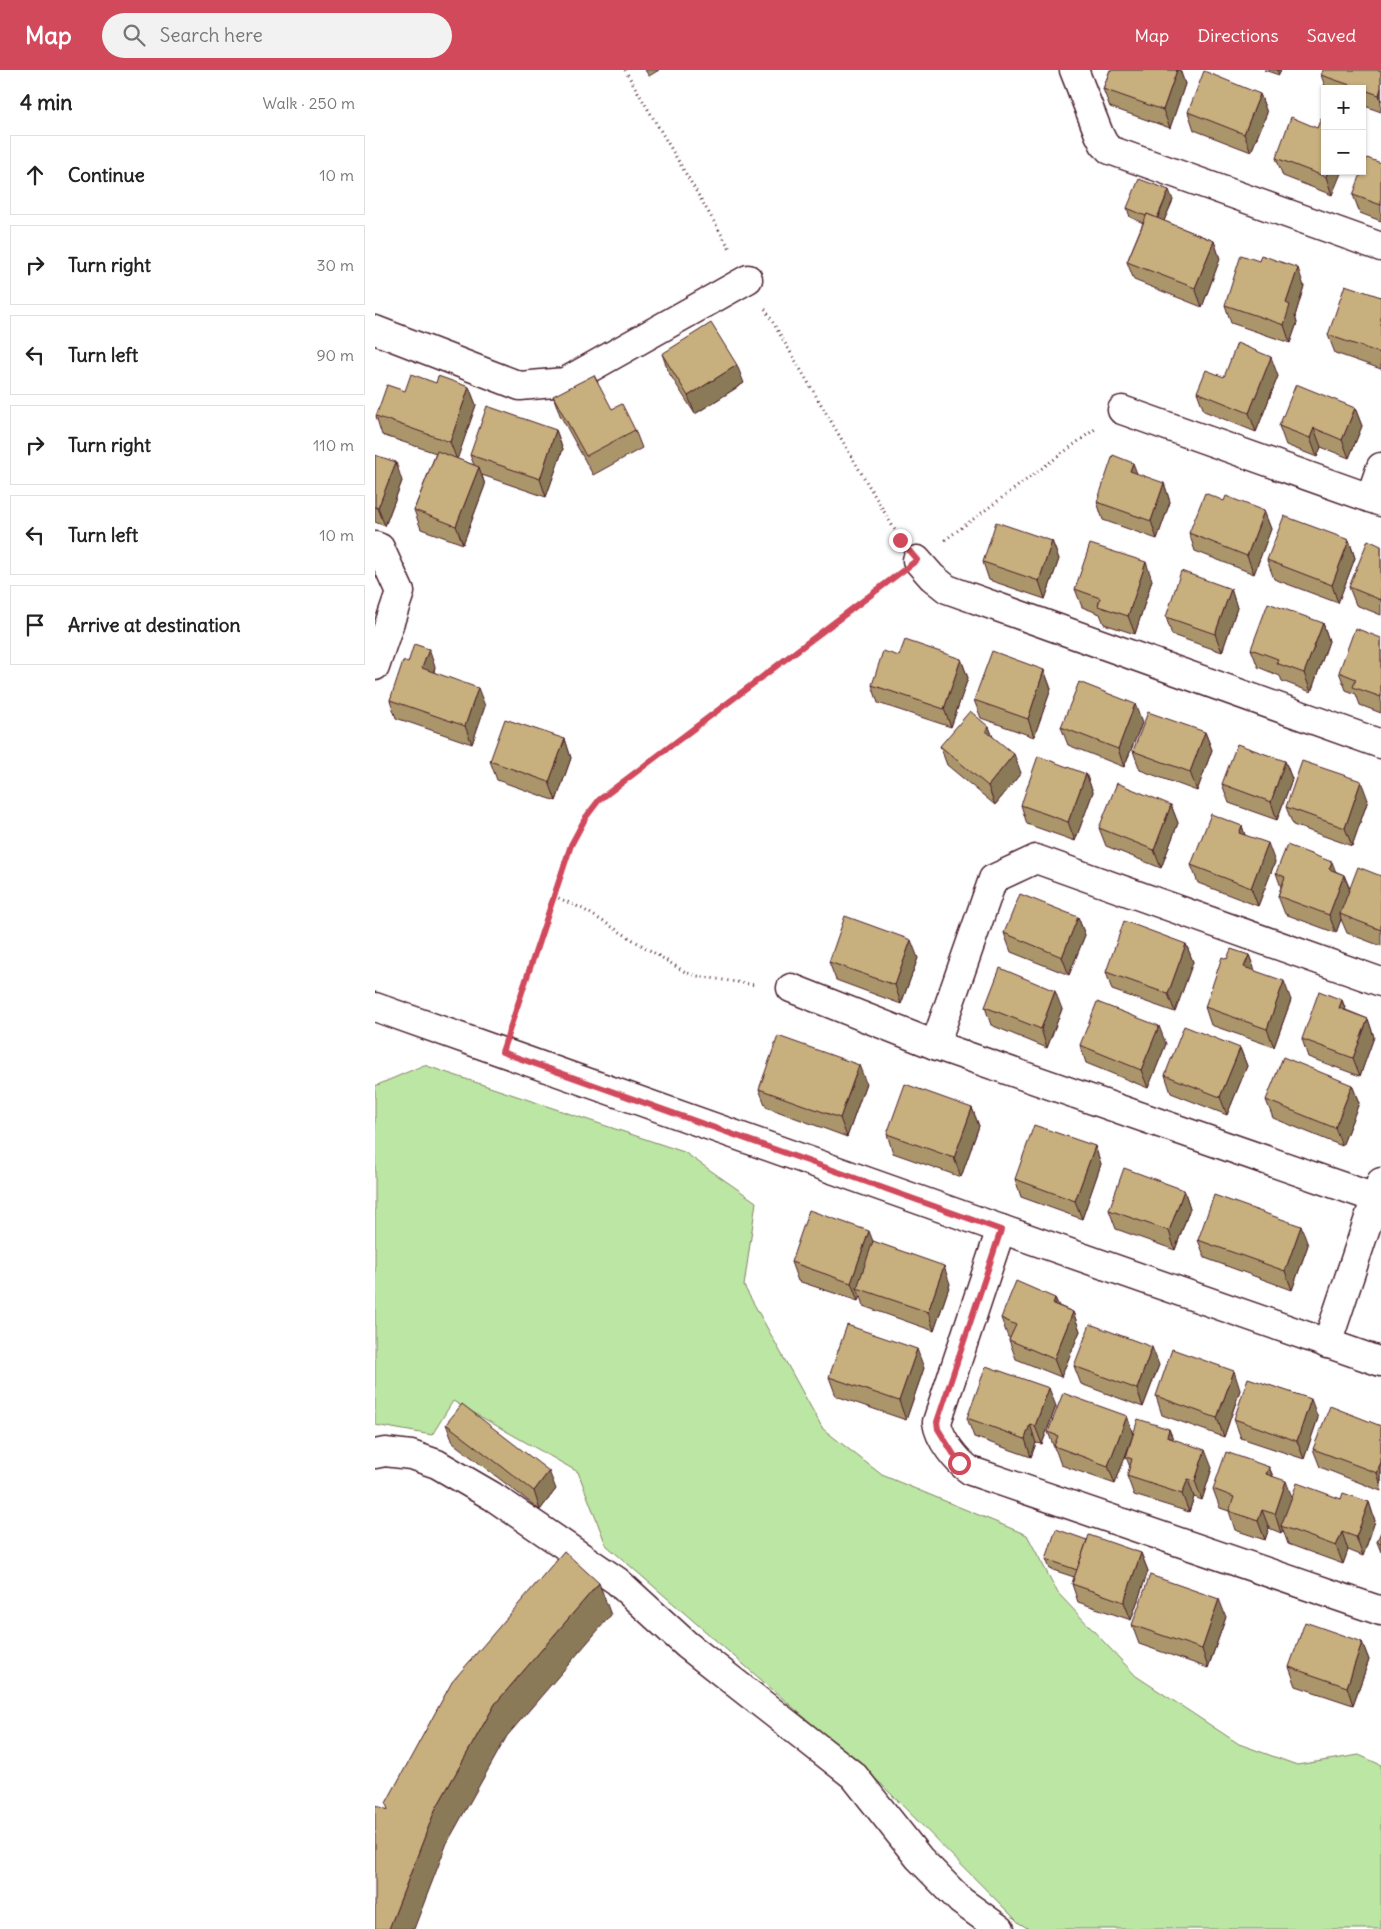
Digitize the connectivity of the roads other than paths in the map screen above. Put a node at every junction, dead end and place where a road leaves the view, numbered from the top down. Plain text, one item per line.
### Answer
1 (1074, 70) edge
2 (1381, 247) edge
3 (748, 280) road end
4 (375, 330) edge
5 (1122, 410) road end
6 (1381, 467) edge
7 (1375, 500) edge
8 (375, 546) edge
9 (917, 560) road end
10 (375, 666) edge
11 (1381, 744) edge
12 (1381, 982) edge
13 (791, 988) road end
14 (375, 1007) edge
15 (935, 1045) junction
16 (1378, 1190) edge
17 (1001, 1230) junction
18 (1327, 1344) junction
19 (1381, 1362) edge
20 (375, 1454) edge
21 (1381, 1611) edge
22 (1001, 1929) edge

1 - 2 street
3 - 4 street
5 - 7 street
6 - 7 street
8 - 10 street
9 - 11 street
12 - 15 street
13 - 15 street
14 - 17 street
15 - 16 street
16 - 18 street
17 - 18 street
17 - 21 street
18 - 19 street
20 - 22 street

